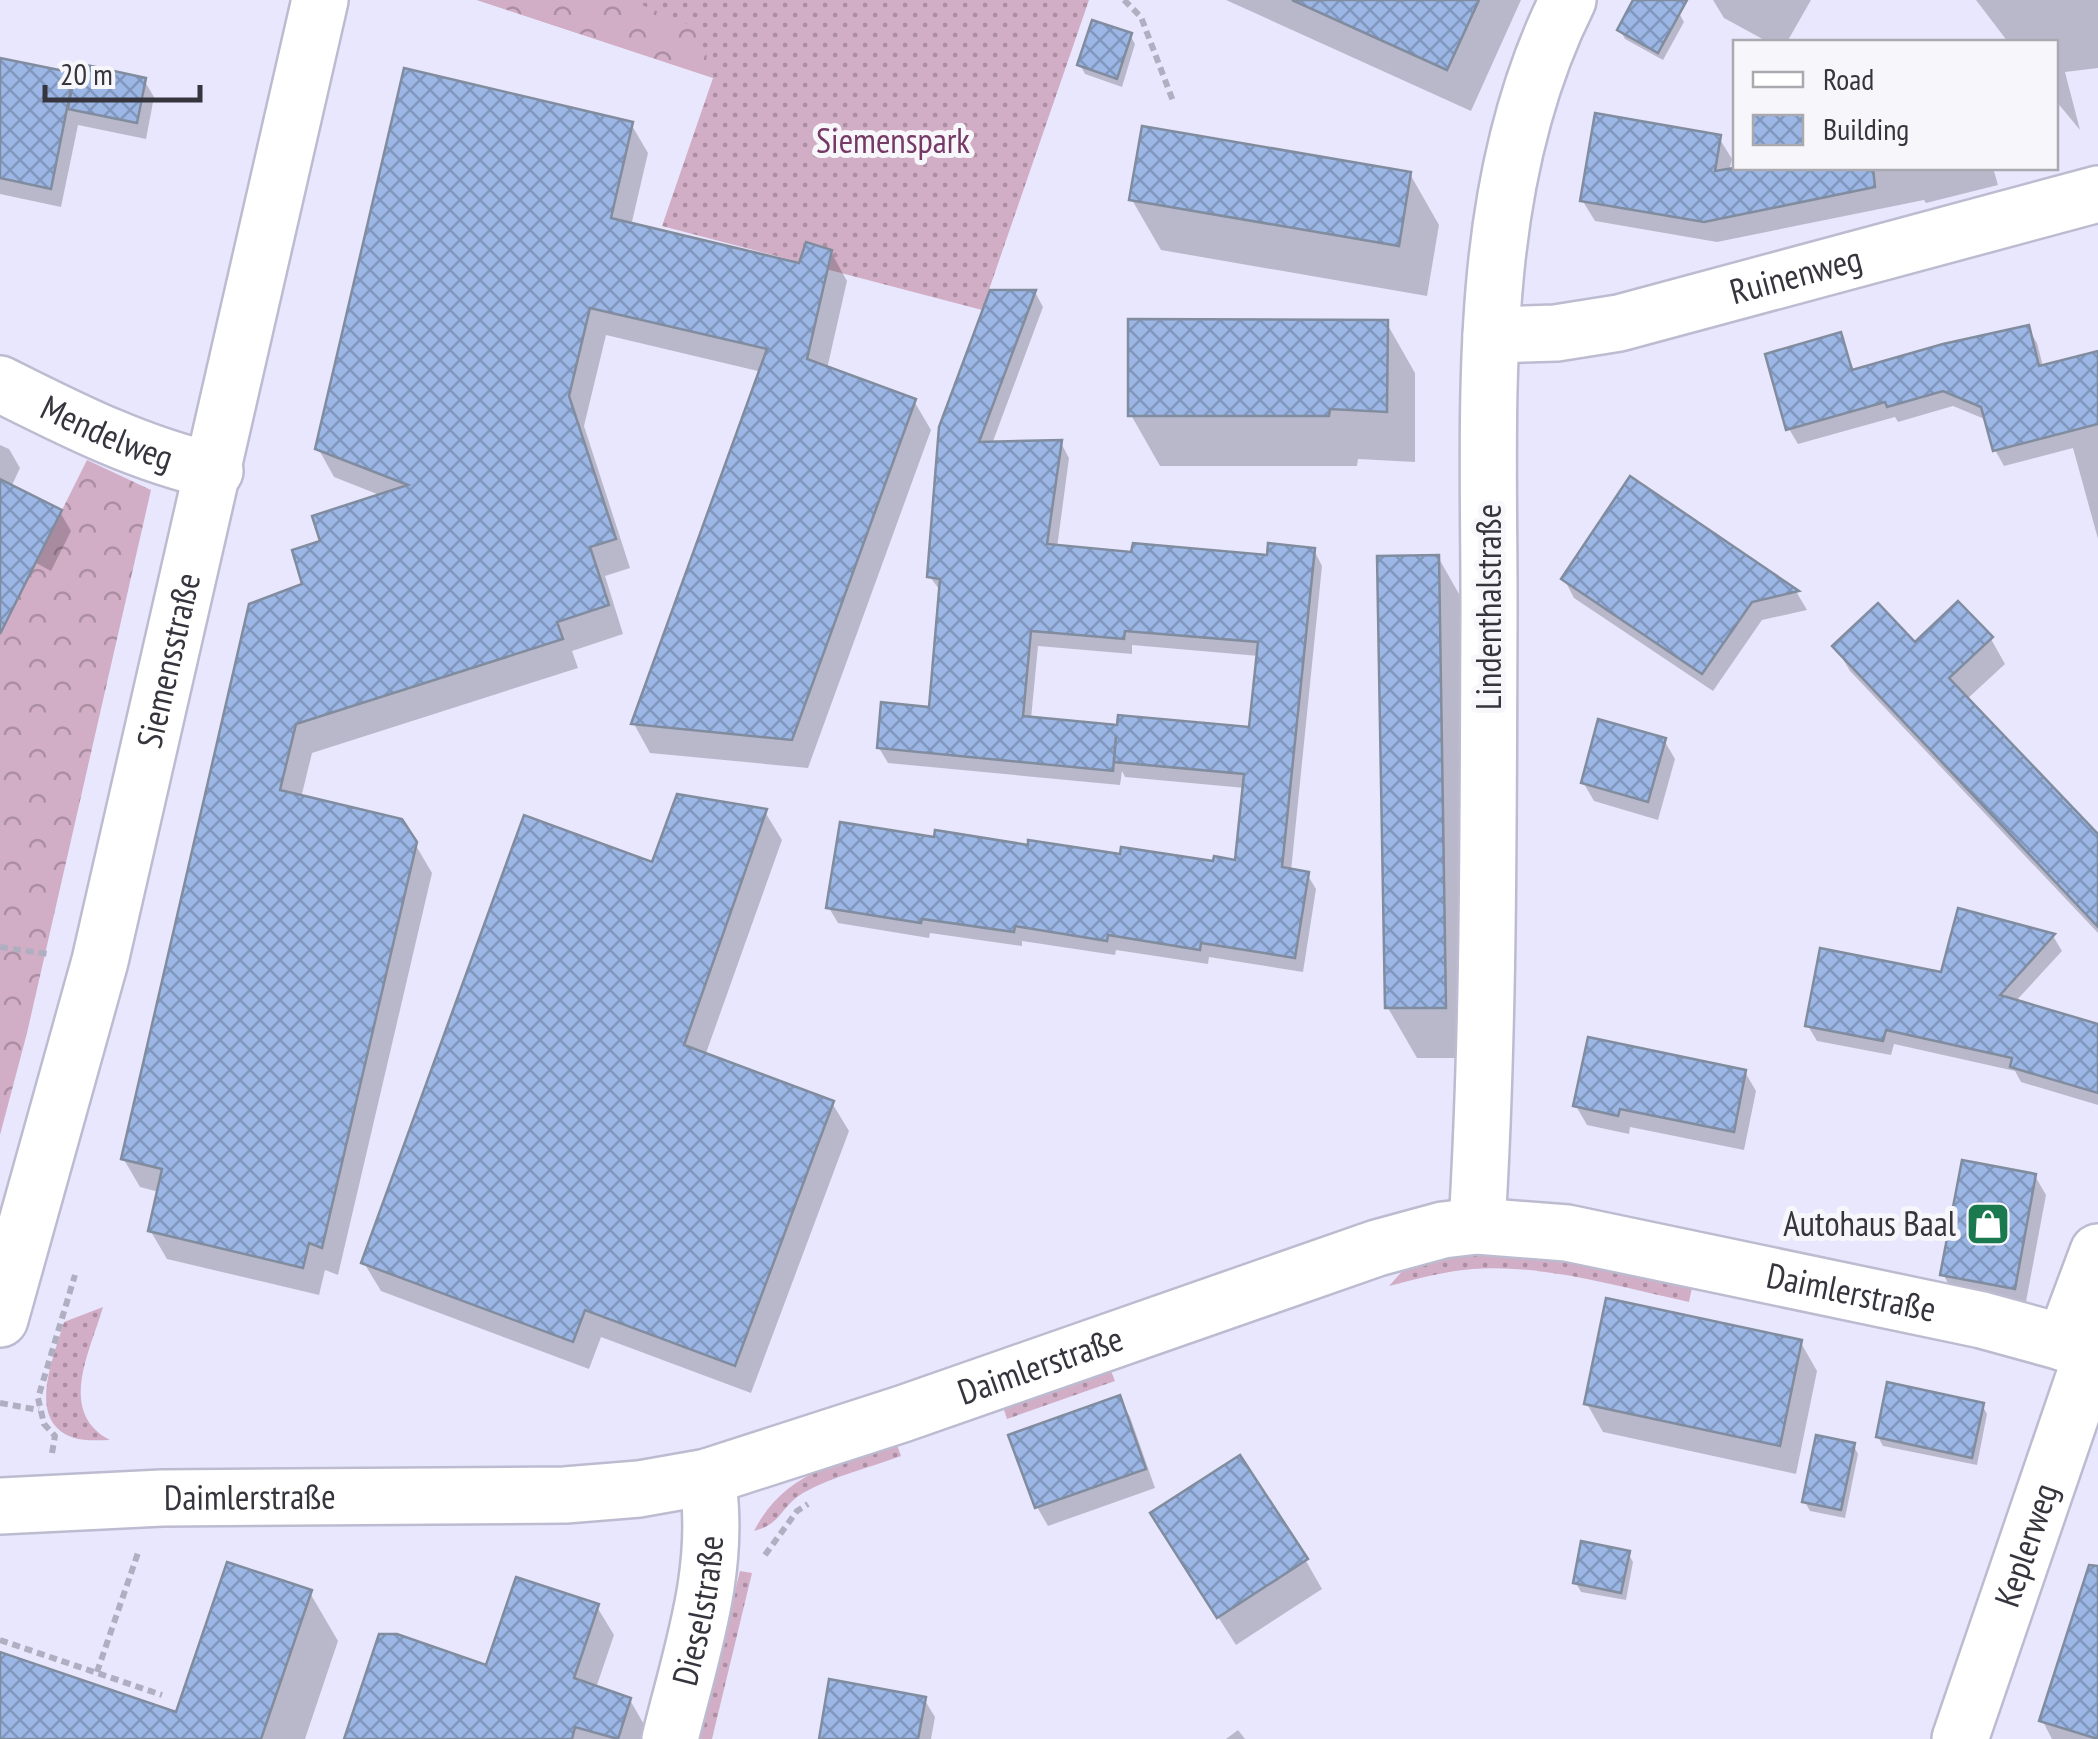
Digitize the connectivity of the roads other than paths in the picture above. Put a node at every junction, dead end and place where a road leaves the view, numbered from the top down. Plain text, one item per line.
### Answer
1 (320, 0) edge
2 (1568, 0) edge
3 (2098, 194) edge
4 (1491, 335) junction
5 (0, 384) edge
6 (214, 471) junction
7 (1477, 1226) junction
8 (2098, 1252) edge
9 (0, 1319) edge
10 (2085, 1348) edge
11 (708, 1477) junction
12 (22, 1505) edge
13 (670, 1739) edge
14 (1960, 1739) edge

1 - 6 street, Siemensstraße
2 - 4 street, Lindenthalstraße
3 - 4 street, Ruinenweg
4 - 7 street, Lindenthalstraße
5 - 6 street, Mendelweg
6 - 9 street, Siemensstraße
7 - 10 street, Daimlerstraße
7 - 11 street, Daimlerstraße
8 - 10 street
10 - 14 street, Keplerweg
11 - 12 street, Daimlerstraße
11 - 13 street, Dieselstraße

